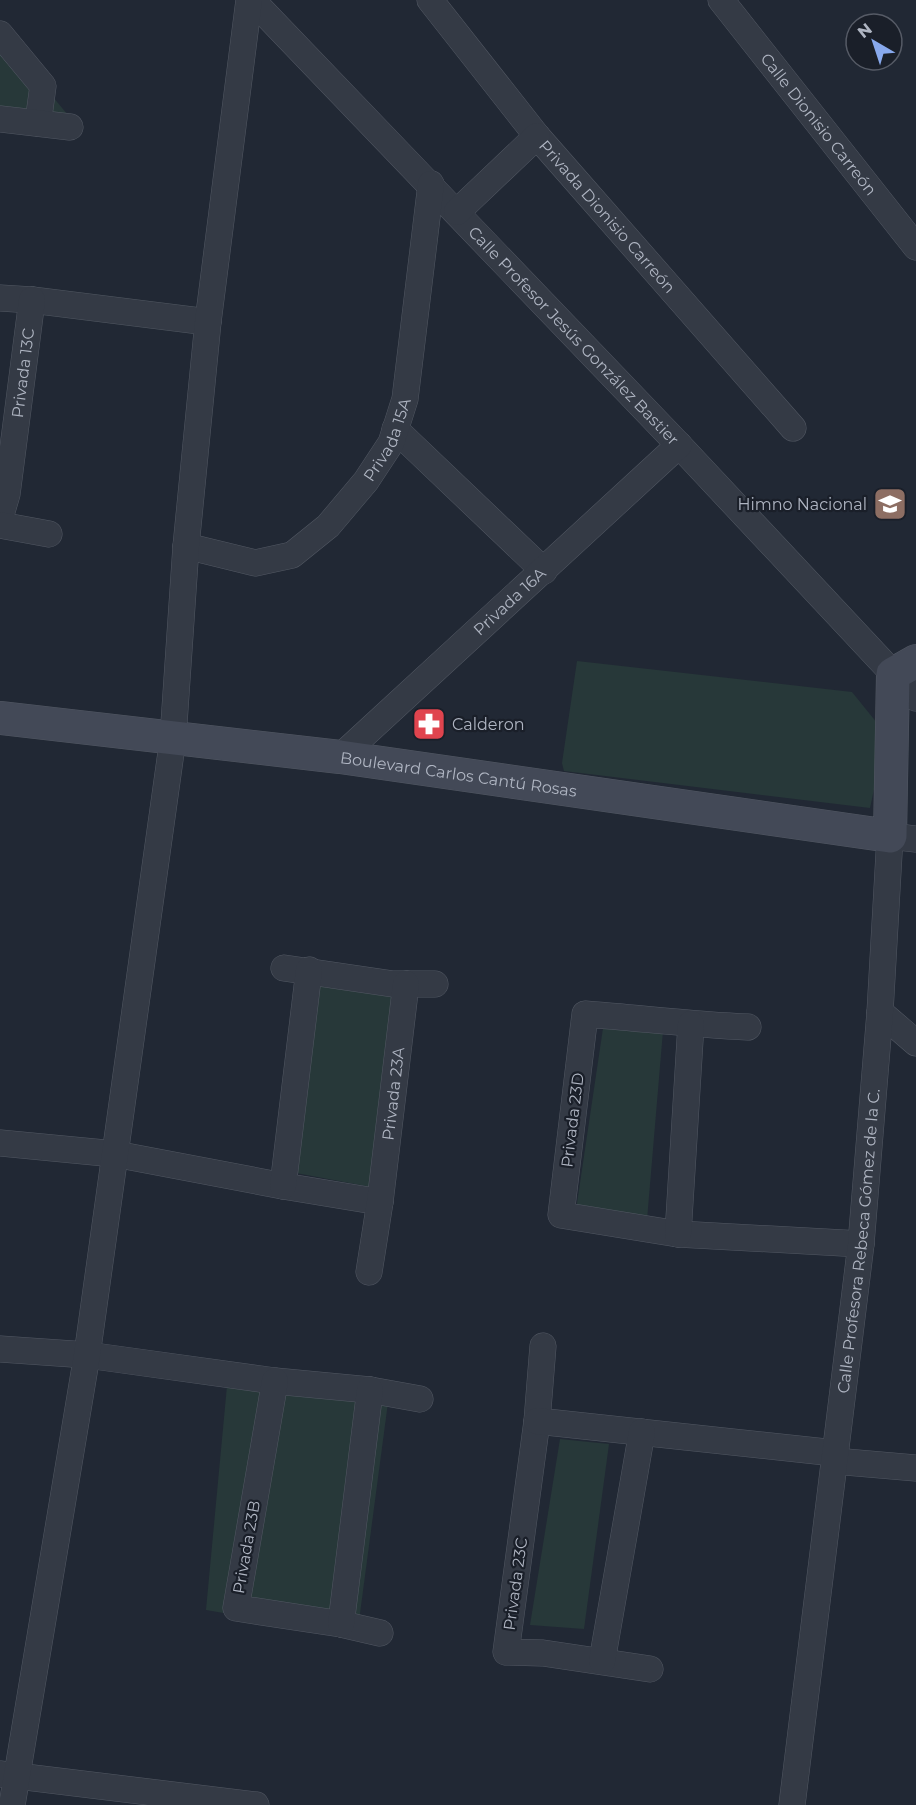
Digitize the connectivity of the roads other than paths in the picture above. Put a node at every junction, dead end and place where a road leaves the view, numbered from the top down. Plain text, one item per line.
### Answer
1 (250, 0) edge
2 (430, 0) edge
3 (722, 0) edge
4 (0, 34) edge
5 (0, 119) edge
6 (38, 123) junction
7 (70, 127) dead end
8 (537, 136) junction
9 (431, 184) junction
10 (457, 212) junction
11 (916, 246) edge
12 (0, 298) edge
13 (32, 300) junction
14 (208, 322) junction
15 (793, 428) dead end
16 (395, 429) junction
17 (679, 445) junction
18 (0, 518) edge
19 (0, 525) edge
20 (49, 534) dead end
21 (186, 546) junction
22 (544, 571) junction
23 (904, 667) edge
24 (916, 698) edge
25 (0, 718) edge
26 (173, 738) junction
27 (340, 758) junction
28 (903, 837) edge
29 (406, 984) junction
30 (435, 984) dead end
31 (880, 1012) junction
32 (691, 1024) junction
33 (748, 1026) dead end
34 (916, 1043) edge
35 (0, 1143) edge
36 (115, 1154) junction
37 (283, 1186) junction
38 (380, 1202) junction
39 (678, 1234) junction
40 (861, 1244) junction
41 (369, 1272) dead end
42 (543, 1346) dead end
43 (0, 1349) edge
44 (87, 1355) junction
45 (275, 1381) junction
46 (370, 1390) junction
47 (420, 1398) dead end
48 (537, 1421) junction
49 (642, 1432) junction
50 (835, 1457) junction
51 (916, 1468) edge
52 (341, 1624) junction
53 (380, 1633) dead end
54 (602, 1661) junction
55 (650, 1669) dead end
56 (8, 1775) edge
57 (12, 1805) edge
58 (256, 1805) edge
59 (792, 1805) edge

1 - 9 street, Calle Profesor Jesús González Bastier
1 - 14 street
2 - 8 street, Privada Dionisio Carreón
3 - 11 street, Calle Dionisio Carreón
4 - 6 street
5 - 6 street
6 - 7 street
8 - 10 street
8 - 15 street, Privada Dionisio Carreón
9 - 10 street, Calle Profesor Jesús González Bastier
9 - 16 street, Privada 15A
10 - 17 street, Calle Profesor Jesús González Bastier
12 - 13 street
13 - 14 street
13 - 18 street, Privada 13C
14 - 21 street
16 - 21 street, Privada 15A
16 - 22 street
17 - 22 street, Privada 16A
17 - 23 street, Calle Profesor Jesús González Bastier
19 - 20 street
21 - 26 street
22 - 27 street, Privada 16A
23 - 24 street, Calle Profesor Jesús González Bastier
23 - 28 street, Calle Profesora Rebeca Gómez de la C.
25 - 26 street, Boulevard Carlos Cantú Rosas
26 - 27 street, Boulevard Carlos Cantú Rosas
26 - 36 street
27 - 28 street, Boulevard Carlos Cantú Rosas
28 - 31 street, Calle Profesora Rebeca Gómez de la C.
29 - 30 street
29 - 37 street
29 - 38 street, Privada 23A
31 - 34 street
31 - 40 street, Calle Profesora Rebeca Gómez de la C.
32 - 33 street, Privada 23D
32 - 39 street
32 - 39 street, Privada 23D
35 - 36 street
36 - 37 street
36 - 44 street
37 - 38 street
38 - 41 street, Privada 23A
39 - 40 street, Privada 23D
40 - 50 street, Calle Profesora Rebeca Gómez de la C.
42 - 48 street, Privada 23C
43 - 44 street
44 - 45 street
44 - 56 street
45 - 46 street
45 - 52 street, Privada 23B
46 - 47 street
46 - 52 street
48 - 49 street
48 - 54 street, Privada 23C
49 - 50 street
49 - 54 street
50 - 51 street
50 - 59 street, Calle Profesora Rebeca Gómez de la C.
52 - 53 street, Privada 23B
54 - 55 street, Privada 23C
56 - 57 street
56 - 58 street

